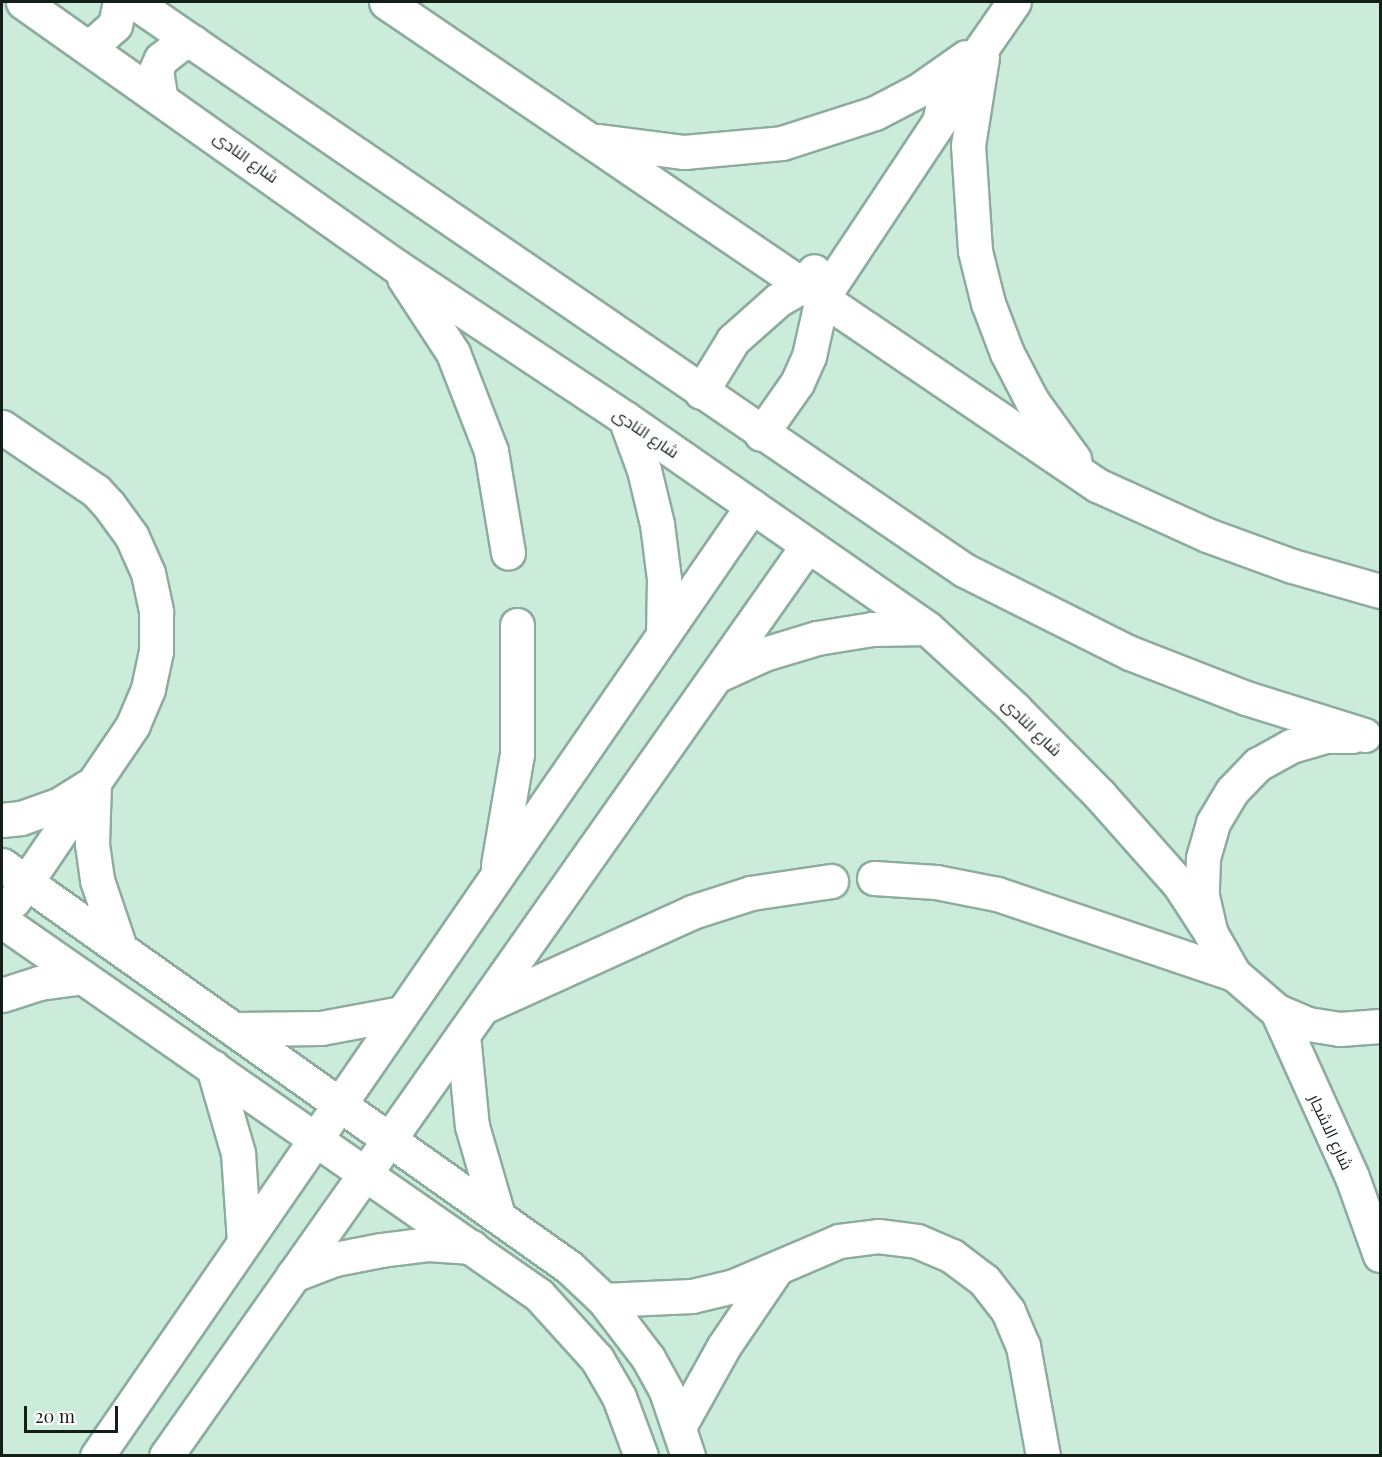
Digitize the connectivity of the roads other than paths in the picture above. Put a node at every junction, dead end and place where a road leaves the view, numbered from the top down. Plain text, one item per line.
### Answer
1 (23, 2) edge
2 (120, 2) edge
3 (134, 2) edge
4 (386, 2) edge
5 (418, 2) edge
6 (1014, 2) edge
7 (435, 35) junction
8 (986, 41) junction
9 (194, 42) junction
10 (86, 45) junction
11 (160, 95) junction
12 (587, 138) junction
13 (396, 266) junction
14 (813, 292) junction
15 (701, 392) junction
16 (625, 418) junction
17 (2, 427) edge
18 (761, 434) junction
19 (1097, 485) junction
20 (752, 506) junction
21 (808, 545) junction
22 (508, 553) dead end
23 (1380, 591) edge
24 (517, 625) dead end
25 (927, 628) junction
26 (663, 634) junction
27 (714, 677) junction
28 (1372, 737) edge
29 (94, 783) junction
30 (2, 820) edge
31 (14, 874) edge
32 (874, 878) dead end
33 (494, 880) junction
34 (831, 881) dead end
35 (2, 920) edge
36 (1210, 932) junction
37 (120, 948) junction
38 (1234, 974) junction
39 (83, 977) junction
40 (2, 995) edge
41 (482, 1008) junction
42 (1277, 1011) junction
43 (402, 1012) junction
44 (1380, 1026) edge
45 (236, 1029) junction
46 (463, 1035) junction
47 (213, 1067) junction
48 (340, 1103) junction
49 (390, 1137) junction
50 (316, 1138) junction
51 (365, 1172) junction
52 (497, 1212) junction
53 (244, 1242) junction
54 (472, 1247) junction
55 (1380, 1255) edge
56 (775, 1271) junction
57 (293, 1275) junction
58 (604, 1300) junction
59 (680, 1425) junction
60 (634, 1449) edge
61 (97, 1455) edge
62 (166, 1455) edge
63 (688, 1455) edge
64 (1043, 1455) edge

1 - 10 street, شارع النادى
2 - 10 street
3 - 9 street
4 - 7 street
5 - 7 street
6 - 8 street
7 - 12 street
8 - 12 street
8 - 14 street
8 - 19 street
9 - 11 street
9 - 15 street
10 - 11 street, شارع النادى
11 - 13 street, شارع النادى
12 - 14 street
13 - 16 street, شارع النادى
13 - 22 street
14 - 15 street
14 - 18 street
14 - 19 street
15 - 18 street
16 - 20 street, شارع النادى
16 - 26 street
17 - 29 street
18 - 28 street
19 - 23 street
20 - 21 street, شارع النادى
20 - 26 street
21 - 25 street, شارع النادى
21 - 27 street
24 - 33 street
25 - 27 street
25 - 36 street, شارع النادى
26 - 33 street
27 - 41 street
28 - 36 street
29 - 30 street
29 - 31 street
29 - 37 street
31 - 35 street
31 - 37 street
32 - 38 street
33 - 43 street
34 - 41 street
35 - 39 street
36 - 38 street
37 - 45 street
38 - 42 street
39 - 40 street
39 - 47 street
41 - 46 street
42 - 44 street
42 - 55 street, شارع الاشجار
43 - 45 street
43 - 48 street
45 - 48 street
46 - 49 street
46 - 52 street
47 - 50 street
47 - 53 street
48 - 49 street
48 - 50 street
49 - 51 street
49 - 52 street
50 - 51 street
50 - 53 street
51 - 54 street
51 - 57 street
52 - 58 street
53 - 61 street
54 - 57 street
54 - 60 street
56 - 58 street
56 - 59 street
56 - 64 street
57 - 62 street
58 - 59 street
59 - 63 street

